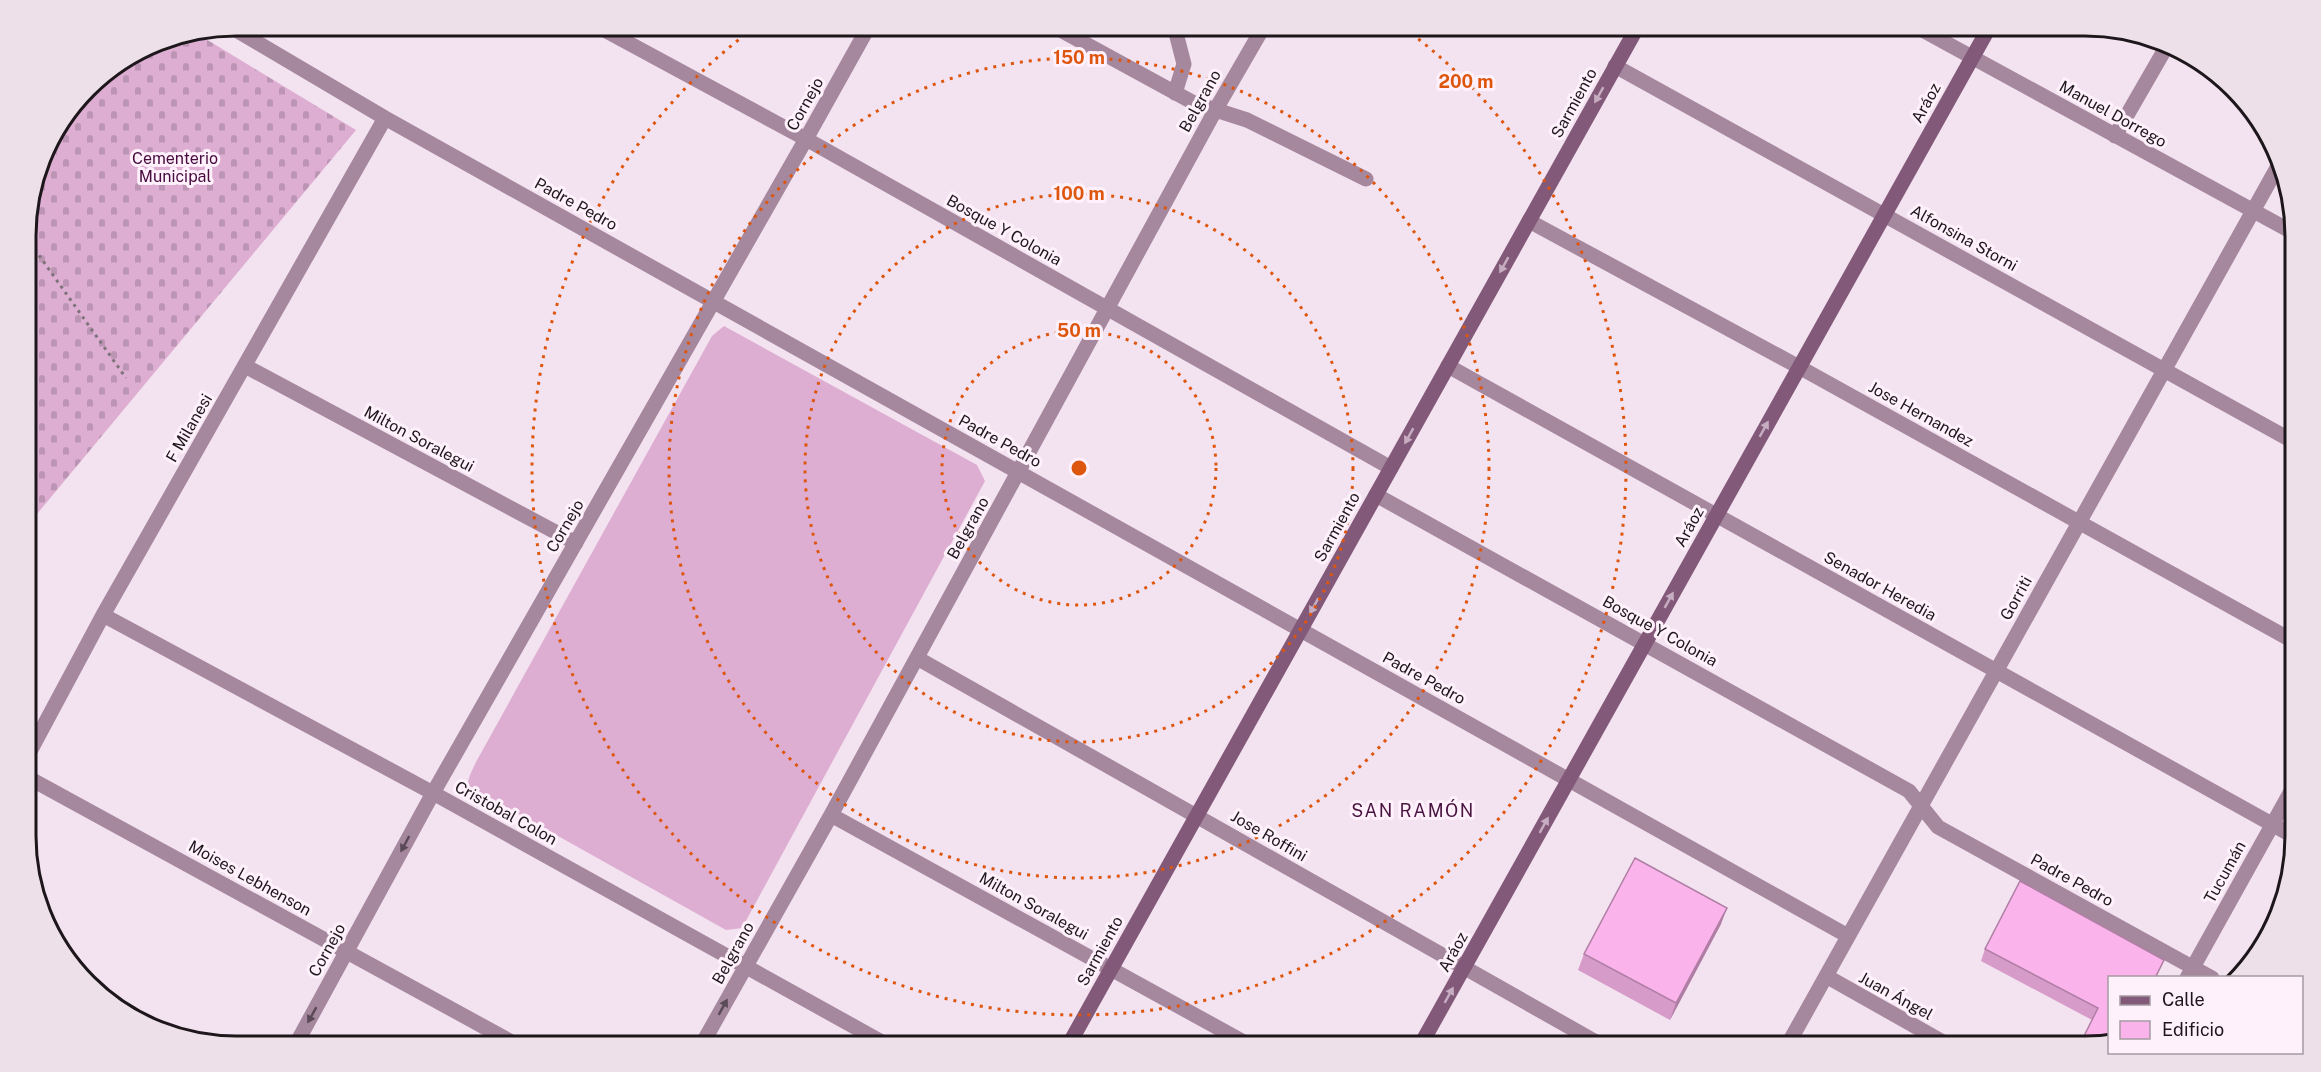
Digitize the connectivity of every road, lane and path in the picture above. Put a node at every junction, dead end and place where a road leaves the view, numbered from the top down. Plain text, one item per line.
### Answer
1 (246, 36) edge
2 (615, 36) edge
3 (863, 36) edge
4 (1071, 36) edge
5 (1177, 36) edge
6 (1258, 36) edge
7 (1632, 36) edge
8 (1934, 36) edge
9 (1984, 36) edge
10 (2164, 52) edge
11 (1972, 57) junction
12 (1615, 66) junction
13 (1175, 93) junction
14 (1216, 110) junction
15 (385, 118) junction
16 (2115, 136) junction
17 (806, 140) junction
18 (2274, 173) edge
19 (1366, 179) dead end
20 (2253, 210) junction
21 (1884, 214) junction
22 (1529, 221) junction
23 (2284, 228) edge
24 (36, 251) edge
25 (713, 301) junction
26 (1108, 309) junction
27 (245, 366) junction
28 (1448, 366) junction
29 (1798, 367) junction
30 (2164, 370) junction
31 (126, 378) dead end
32 (2285, 437) edge
33 (1391, 468) junction
34 (1018, 472) junction
35 (1376, 495) junction
36 (1716, 515) junction
37 (2079, 522) junction
38 (576, 543) junction
39 (104, 615) junction
40 (1301, 630) junction
41 (2285, 636) edge
42 (1646, 644) junction
43 (917, 658) junction
44 (1996, 671) junction
45 (36, 740) edge
46 (1570, 780) junction
47 (36, 782) edge
48 (433, 793) junction
49 (2285, 802) edge
50 (1922, 805) junction
51 (831, 815) junction
52 (1197, 816) junction
53 (2273, 824) junction
54 (2285, 831) edge
55 (1848, 936) junction
56 (347, 951) junction
57 (745, 967) junction
58 (1464, 968) junction
59 (1111, 969) junction
60 (2190, 972) edge
61 (1826, 976) junction
62 (2205, 976) edge
63 (301, 1036) edge
64 (501, 1036) edge
65 (707, 1036) edge
66 (871, 1036) edge
67 (1074, 1036) edge
68 (1233, 1036) edge
69 (1426, 1036) edge
70 (1585, 1036) edge
71 (1792, 1036) edge
72 (1932, 1036) edge

1 - 15 street, Padre Pedro
2 - 17 street, Bosque Y Colonia
3 - 17 street, Cornejo
4 - 13 street
5 - 13 street
6 - 14 street, Belgrano
7 - 12 street, Sarmiento
8 - 11 street, Manuel Dorrego
9 - 11 street, Aráoz
10 - 16 street
11 - 16 street, Manuel Dorrego
11 - 21 street, Aráoz
12 - 21 street, Alfonsina Storni
12 -> 22 street, Sarmiento
13 - 14 street
14 - 19 street
14 - 26 street, Belgrano
15 - 25 street, Padre Pedro
15 - 27 street, F Milanesi
16 - 20 street, Manuel Dorrego
17 - 25 street, Cornejo
17 - 26 street, Bosque Y Colonia
18 - 20 street, Gorriti
20 - 23 street, Manuel Dorrego
20 - 30 street, Gorriti
21 - 29 street, Aráoz
21 - 30 street, Alfonsina Storni
22 -> 28 street, Sarmiento
22 - 29 street, Jose Hernandez
24 - 31 path
25 - 34 street, Padre Pedro
25 - 38 street, Cornejo
26 - 33 street, Bosque Y Colonia
26 - 34 street, Belgrano
27 - 38 street, Milton Soralegui
27 - 39 street, F Milanesi
28 -> 33 street, Sarmiento
28 - 36 street, Senador Heredia
36 -> 29 street, Aráoz
29 - 37 street, Jose Hernandez
30 - 32 street, Alfonsina Storni
30 - 37 street, Gorriti
33 - 35 street, Sarmiento
34 - 40 street, Padre Pedro
34 - 43 street, Belgrano
35 -> 40 street, Sarmiento
35 - 42 street, Bosque Y Colonia
42 -> 36 street, Aráoz
36 - 44 street, Senador Heredia
37 - 41 street, Jose Hernandez
37 - 44 street, Gorriti
38 - 48 street, Cornejo
39 - 45 street, F Milanesi
39 - 48 street, Cristobal Colon
40 - 46 street, Padre Pedro
40 - 52 street, Sarmiento
42 - 46 street, Aráoz
42 - 50 street, Bosque Y Colonia
43 - 51 street, Belgrano
43 - 52 street, Jose Roffini
44 - 50 street, Gorriti
44 - 53 street, Senador Heredia
46 - 55 street, Padre Pedro
58 -> 46 street, Aráoz
47 - 56 street, Moises Lebhenson
48 -> 56 street, Cornejo
48 - 57 street, Cristobal Colon
49 - 53 street, Tucumán
50 - 55 street, Gorriti
50 - 60 street, Padre Pedro
51 - 57 street, Belgrano
51 - 59 street, Milton Soralegui
52 - 58 street, Jose Roffini
52 - 59 street, Sarmiento
53 - 54 street, Senador Heredia
53 - 60 street, Tucumán
55 - 61 street, Gorriti
56 -> 63 street, Cornejo
56 - 64 street, Moises Lebhenson
65 -> 57 street, Belgrano
57 - 66 street, Cristobal Colon
69 -> 58 street, Aráoz
58 - 70 street, Jose Roffini
59 - 67 street, Sarmiento
59 - 68 street, Milton Soralegui
60 - 62 street, Padre Pedro
61 - 71 street, Gorriti
61 - 72 street, Juan Ángel

